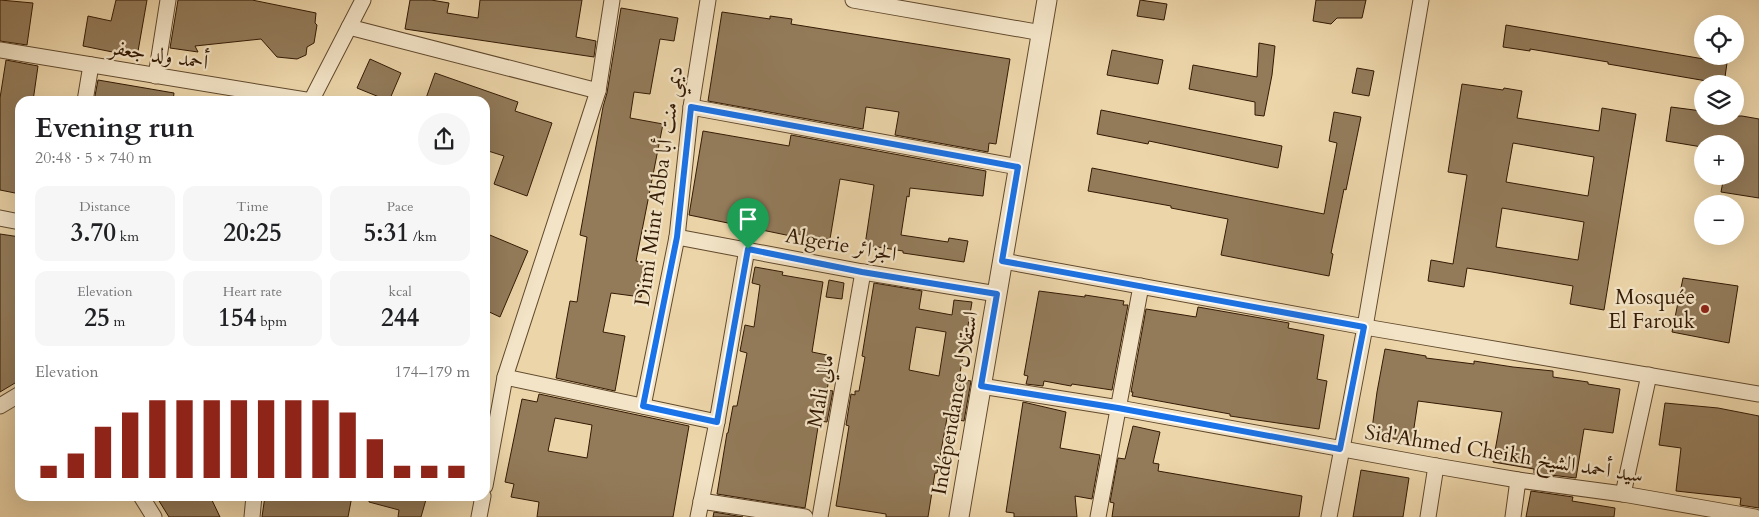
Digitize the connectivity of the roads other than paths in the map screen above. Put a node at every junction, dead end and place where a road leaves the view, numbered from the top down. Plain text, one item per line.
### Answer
1 (168, 0) edge
2 (363, 0) edge
3 (612, 0) edge
4 (708, 0) edge
5 (853, 0) edge
6 (1047, 0) edge
7 (1421, 0) edge
8 (349, 27) junction
9 (1042, 32) junction
10 (0, 50) edge
11 (91, 66) junction
12 (156, 76) junction
13 (598, 91) junction
14 (86, 96) edge
15 (280, 96) edge
16 (314, 96) edge
17 (691, 107) junction
18 (1018, 167) junction
19 (0, 218) edge
20 (15, 221) edge
21 (677, 237) junction
22 (748, 249) junction
23 (1002, 261) junction
24 (862, 272) junction
25 (1141, 286) junction
26 (997, 294) junction
27 (1364, 327) junction
28 (1649, 374) junction
29 (506, 378) junction
30 (981, 386) junction
31 (1759, 394) edge
32 (15, 397) edge
33 (0, 406) edge
34 (643, 406) junction
35 (1118, 408) junction
36 (717, 422) junction
37 (1340, 449) junction
38 (490, 460) edge
39 (1436, 466) junction
40 (1518, 480) junction
41 (1623, 494) junction
42 (144, 501) edge
43 (254, 501) edge
44 (482, 501) edge
45 (701, 501) junction
46 (154, 517) edge
47 (252, 517) edge
48 (479, 517) edge
49 (698, 517) edge
50 (805, 517) edge
51 (820, 517) edge
52 (959, 517) edge
53 (1098, 517) edge
54 (1328, 517) edge
55 (1428, 517) edge
56 (1512, 517) edge
57 (1755, 517) edge

1 - 12 street
2 - 8 street
3 - 13 street
4 - 17 street, Dimi Mint Abba ديمي منت أبا
5 - 9 street
6 - 9 street, Indépendance استقلال
7 - 27 street
8 - 13 street
8 - 16 street
9 - 18 street, Indépendance استقلال
10 - 11 street, أحمد ولد جعفر
11 - 12 street, أحمد ولد جعفر
11 - 14 street
12 - 15 street, أحمد ولد جعفر
13 - 29 street
17 - 18 street
17 - 21 street, Dimi Mint Abba ديمي منت أبا
18 - 23 street, Indépendance استقلال
19 - 20 street
21 - 22 street, Algerie الجزائر
21 - 34 street, Dimi Mint Abba ديمي منت أبا
22 - 24 street, Algerie الجزائر
22 - 36 street
23 - 25 street
23 - 26 street, Indépendance استقلال
24 - 26 street, Algerie الجزائر
24 - 51 street, Mali مالي
25 - 27 street
25 - 35 street
26 - 30 street, Indépendance استقلال
27 - 28 street
27 - 37 street
28 - 31 street
28 - 41 street
29 - 34 street
29 - 38 street
30 - 35 street, Sid'Ahmed Cheikh سيد أحمد الشيخ
30 - 52 street, Indépendance استقلال
32 - 33 street
34 - 36 street
35 - 37 street, Sid'Ahmed Cheikh سيد أحمد الشيخ
35 - 53 street
36 - 45 street
37 - 39 street, Sid'Ahmed Cheikh سيد أحمد الشيخ
37 - 54 street
39 - 40 street, Sid'Ahmed Cheikh سيد أحمد الشيخ
39 - 55 street
40 - 41 street, Sid'Ahmed Cheikh سيد أحمد الشيخ
40 - 56 street
41 - 57 street, Sid'Ahmed Cheikh سيد أحمد الشيخ
42 - 46 street
43 - 47 street
44 - 48 street
45 - 49 street
45 - 50 street

